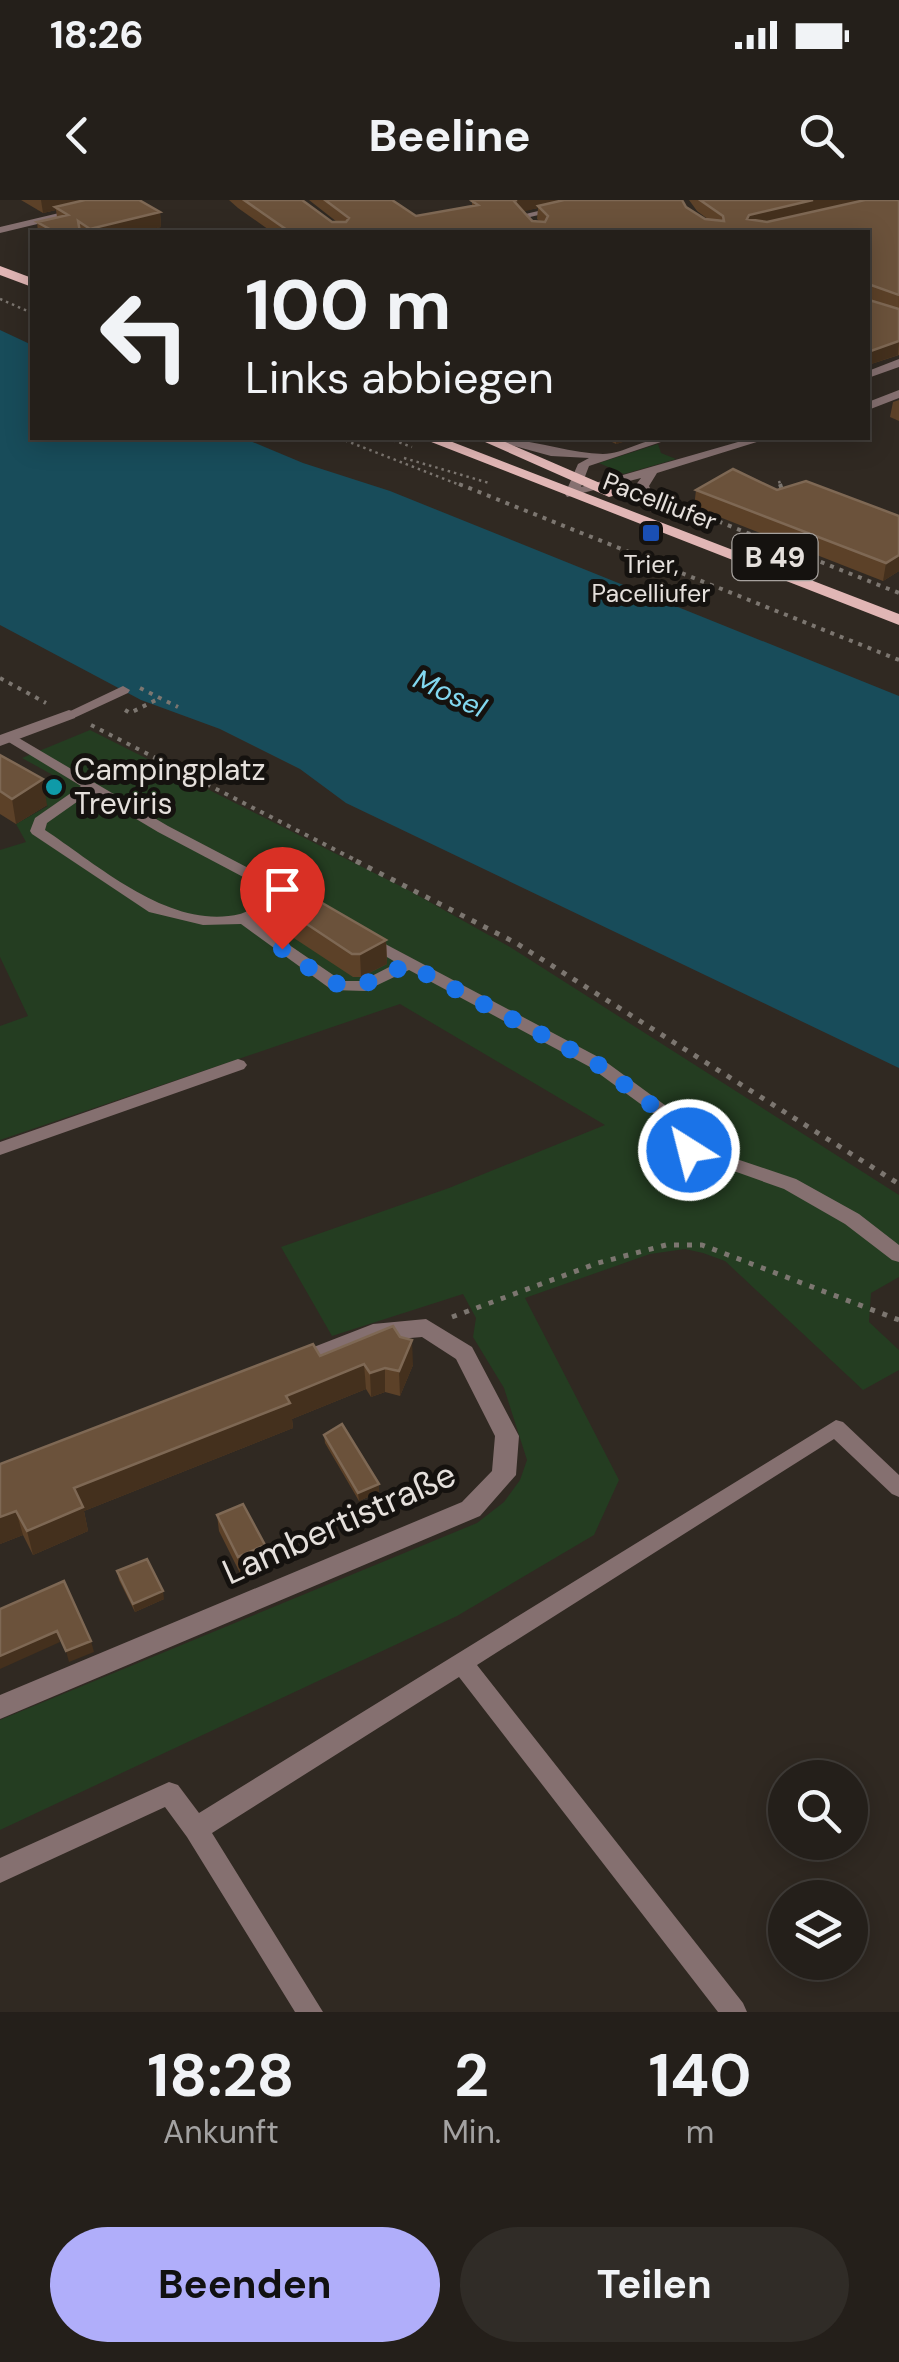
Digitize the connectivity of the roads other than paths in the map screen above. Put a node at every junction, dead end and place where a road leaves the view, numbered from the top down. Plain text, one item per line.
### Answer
1 (599, 200) edge
2 (90, 209) edge
3 (0, 230) edge
4 (538, 230) edge
5 (0, 258) edge
6 (30, 269) edge
7 (0, 270) edge
8 (30, 281) edge
9 (899, 363) edge
10 (870, 374) edge
11 (899, 394) edge
12 (870, 405) edge
13 (435, 440) edge
14 (492, 440) edge
15 (497, 440) edge
16 (660, 440) edge
17 (667, 440) edge
18 (757, 440) edge
19 (602, 455) junction
20 (698, 458) junction
21 (652, 471) junction
22 (574, 486) junction
23 (600, 486) junction
24 (652, 508) junction
25 (899, 605) edge
26 (899, 620) edge
27 (130, 688) road end
28 (69, 715) joint
29 (6, 740) edge
30 (88, 786) junction
31 (268, 882) junction
32 (314, 909) edge
33 (249, 918) junction
34 (345, 928) edge
35 (407, 964) junction
36 (238, 1064) dead end
37 (0, 1149) edge
38 (899, 1255) edge
39 (280, 1370) edge
40 (899, 1488) edge
41 (461, 1662) junction
42 (0, 1706) edge
43 (196, 1829) junction
44 (0, 1871) edge
45 (310, 2012) edge
46 (734, 2012) edge

1 - 4 street
2 - 3 lane
5 - 6 main road
7 - 8 main road
9 - 10 street
11 - 12 street
13 - 22 main road, B 49
14 - 22 main road, B 49
15 - 19 street
16 - 19 street
17 - 20 street
18 - 20 street
19 - 22 street
20 - 21 street
21 - 23 street
21 - 24 street
22 - 23 main road, Pacelliufer / B 49
22 - 26 main road, Pacelliufer / B 49
23 - 24 main road, Pacelliufer / B 49
24 - 25 main road, Pacelliufer / B 49
27 - 28 lane
28 - 29 street
29 - 30 lane
30 - 31 lane
30 - 33 lane
31 - 32 lane
31 - 33 lane
33 - 35 lane
34 - 35 lane
35 - 38 lane
36 - 37 lane
39 - 42 street, Lambertistraße
40 - 41 lane
41 - 43 lane
41 - 46 lane
43 - 44 lane
43 - 45 lane

